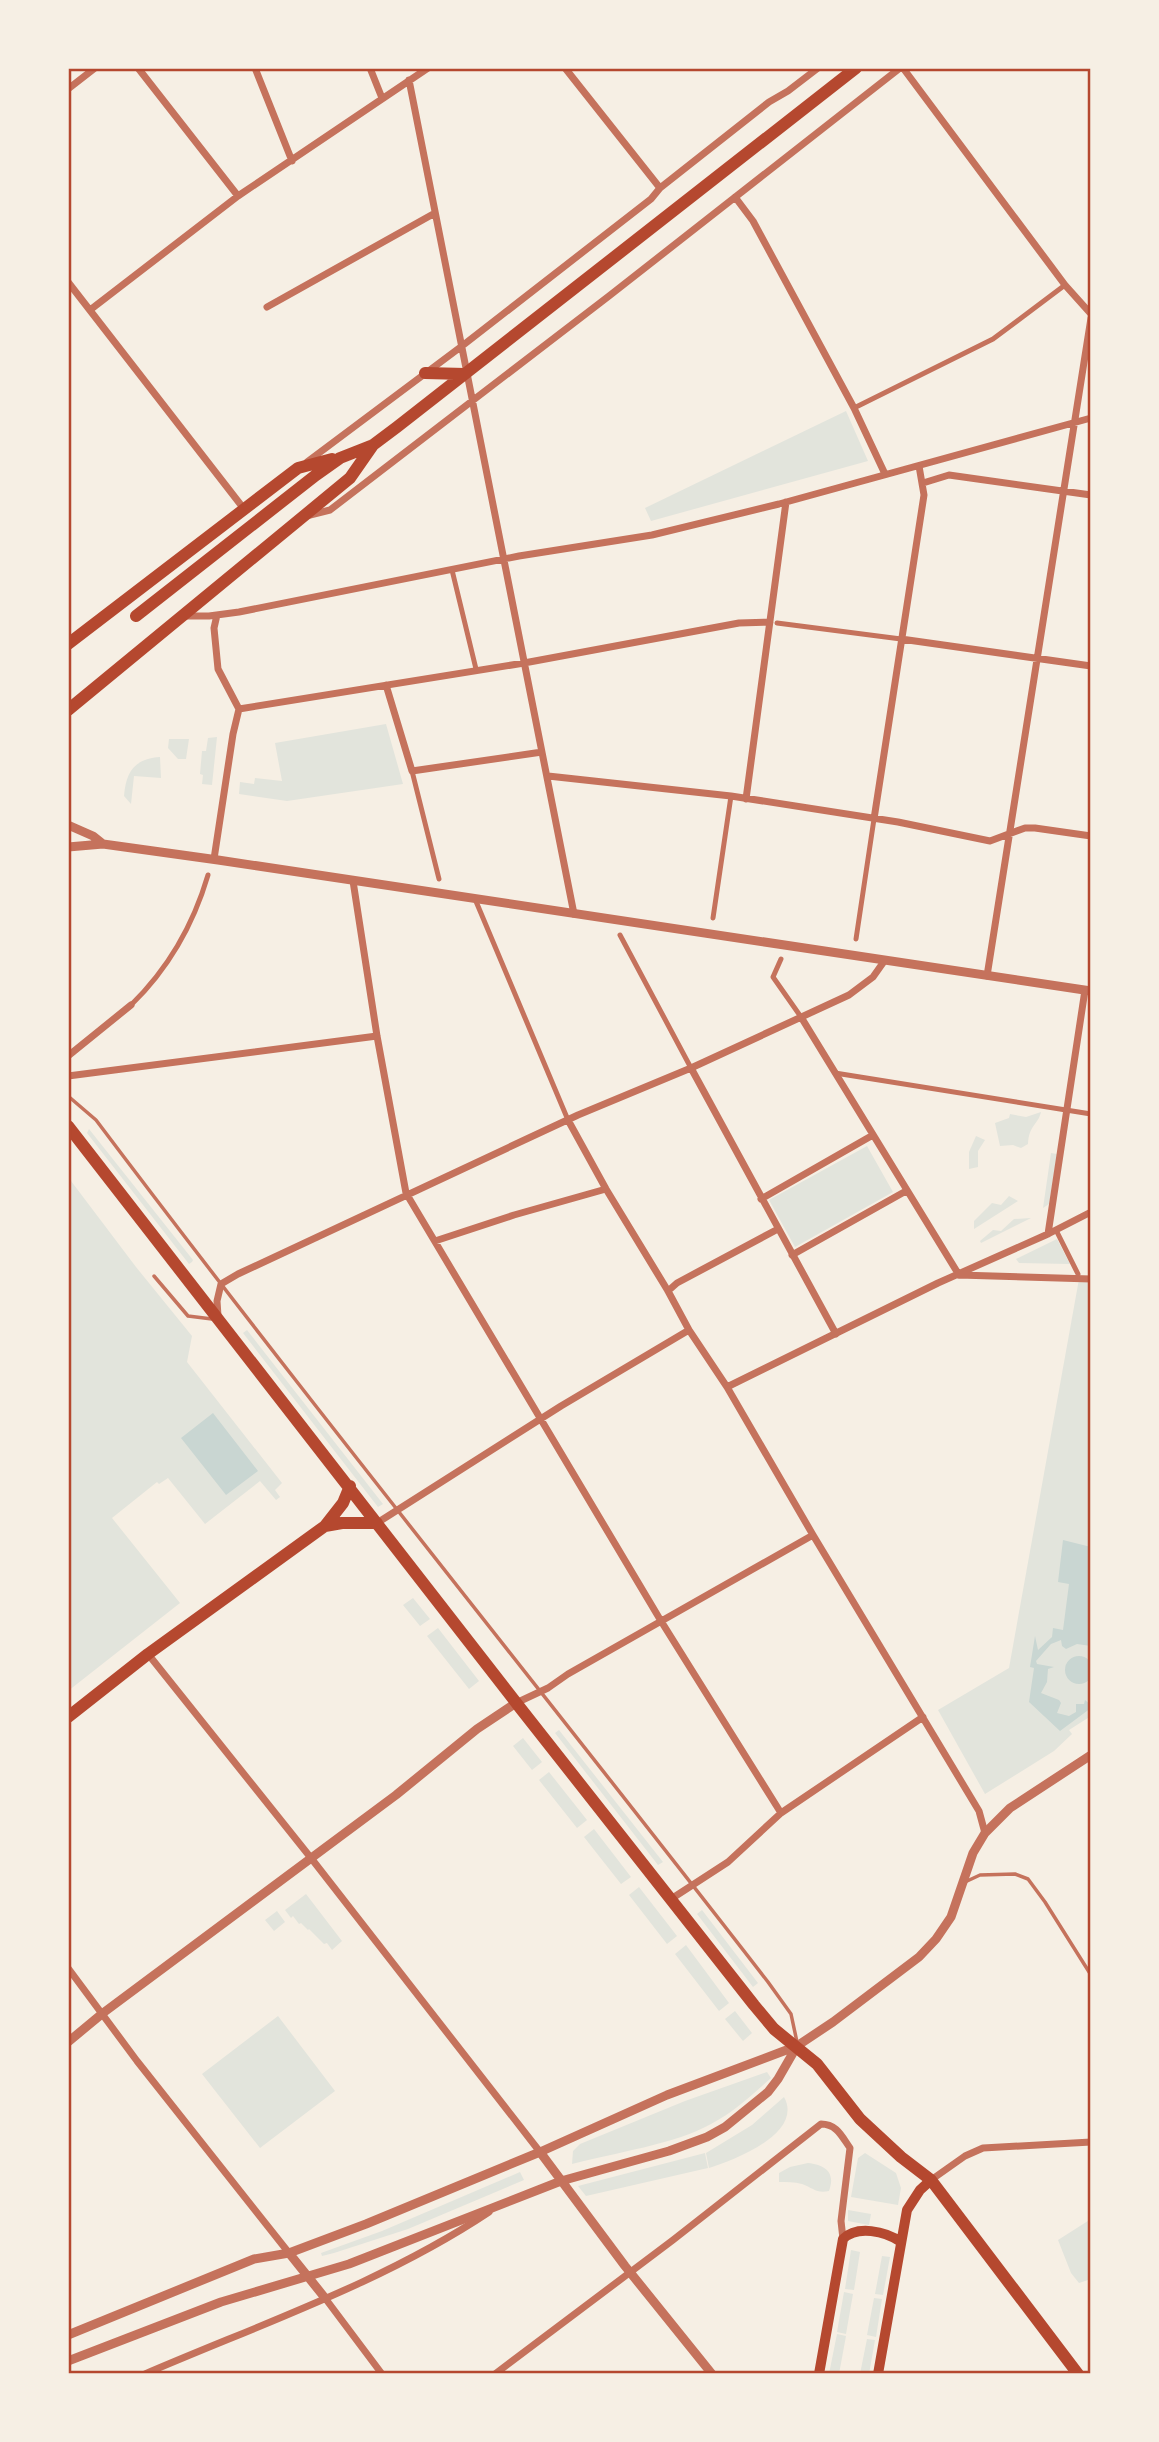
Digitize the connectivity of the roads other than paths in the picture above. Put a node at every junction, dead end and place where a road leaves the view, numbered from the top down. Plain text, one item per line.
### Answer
1 (95, 68) edge
2 (138, 68) edge
3 (255, 68) edge
4 (370, 68) edge
5 (428, 68) edge
6 (565, 68) edge
7 (818, 68) edge
8 (856, 68) edge
9 (901, 68) edge
10 (410, 80) junction
11 (68, 89) edge
12 (382, 98) junction
13 (292, 161) junction
14 (660, 188) junction
15 (238, 196) junction
16 (735, 197) junction
17 (435, 213) junction
18 (68, 282) edge
19 (1065, 285) junction
20 (267, 307) dead end
21 (90, 310) junction
22 (1091, 316) edge
23 (462, 346) junction
24 (425, 373) junction
25 (466, 373) junction
26 (471, 400) junction
27 (854, 408) junction
28 (1091, 418) edge
29 (1075, 423) junction
30 (373, 446) junction
31 (340, 458) junction
32 (919, 466) junction
33 (298, 468) junction
34 (884, 474) junction
35 (923, 483) junction
36 (1064, 491) junction
37 (1091, 495) edge
38 (786, 502) junction
39 (244, 509) junction
40 (302, 517) junction
41 (504, 560) junction
42 (452, 570) junction
43 (217, 615) junction
44 (136, 616) dead end
45 (181, 616) junction
46 (774, 622) junction
47 (901, 639) junction
48 (68, 644) edge
49 (1037, 659) junction
50 (524, 663) junction
51 (1091, 666) edge
52 (476, 669) junction
53 (386, 685) junction
54 (239, 709) junction
55 (68, 710) edge
56 (542, 752) junction
57 (412, 771) junction
58 (548, 776) junction
59 (731, 796) junction
60 (746, 799) junction
61 (874, 819) junction
62 (68, 825) edge
63 (1009, 835) junction
64 (1091, 836) edge
65 (103, 844) junction
66 (68, 847) edge
67 (215, 859) junction
68 (208, 875) dead end
69 (439, 879) dead end
70 (353, 881) junction
71 (475, 899) junction
72 (574, 914) junction
73 (713, 918) dead end
74 (620, 935) dead end
75 (856, 939) dead end
76 (782, 959) dead end
77 (885, 960) junction
78 (987, 976) junction
79 (1088, 990) edge
80 (131, 1005) joint
81 (801, 1017) junction
82 (377, 1036) junction
83 (68, 1056) edge
84 (691, 1068) junction
85 (835, 1073) junction
86 (68, 1076) edge
87 (68, 1096) edge
88 (1067, 1110) junction
89 (1091, 1114) edge
90 (568, 1120) junction
91 (68, 1126) edge
92 (873, 1135) junction
93 (606, 1189) junction
94 (906, 1191) junction
95 (408, 1197) junction
96 (761, 1199) junction
97 (1091, 1212) edge
98 (778, 1229) junction
99 (1052, 1232) junction
100 (435, 1241) junction
101 (792, 1255) junction
102 (1078, 1274) dead end
103 (959, 1275) junction
104 (154, 1276) dead end
105 (1091, 1279) edge
106 (221, 1283) junction
107 (668, 1291) junction
108 (218, 1320) junction
109 (689, 1330) junction
110 (836, 1334) junction
111 (727, 1387) junction
112 (541, 1420) junction
113 (349, 1486) junction
114 (398, 1511) junction
115 (377, 1523) junction
116 (324, 1526) junction
117 (813, 1535) junction
118 (661, 1622) junction
119 (148, 1654) junction
120 (540, 1690) junction
121 (516, 1703) junction
122 (68, 1717) edge
123 (923, 1717) junction
124 (1091, 1755) edge
125 (781, 1813) junction
126 (985, 1833) junction
127 (312, 1858) junction
128 (963, 1883) junction
129 (693, 1885) junction
130 (671, 1899) junction
131 (68, 1968) edge
132 (1091, 1975) edge
133 (103, 2013) junction
134 (68, 2042) edge
135 (797, 2046) junction
136 (1091, 2142) edge
137 (540, 2152) junction
138 (931, 2180) junction
139 (561, 2182) junction
140 (493, 2209) junction
141 (842, 2239) junction
142 (901, 2242) junction
143 (289, 2253) junction
144 (629, 2272) junction
145 (307, 2276) junction
146 (325, 2298) junction
147 (68, 2336) edge
148 (68, 2361) edge
149 (145, 2374) edge
150 (382, 2374) edge
151 (495, 2374) edge
152 (712, 2374) edge
153 (818, 2374) edge
154 (878, 2374) edge
155 (1078, 2374) edge

1 - 11 street
2 - 15 street
3 - 13 street
4 - 12 street
5 - 10 street
6 - 14 street
7 - 14 street
8 - 25 main road
9 - 16 street
9 - 19 street
10 - 12 street
10 - 17 street
12 - 13 street
13 - 15 street
14 - 23 street
15 - 21 street
16 - 26 street
16 - 27 street
17 - 20 street
17 - 23 street
18 - 21 street
19 - 22 street
19 - 27 street
21 - 39 street
22 - 29 street
23 - 24 street
23 - 25 street
24 - 25 main road
24 - 33 street
25 - 26 street
25 - 30 main road
26 - 40 street
26 - 41 street
27 - 34 street
28 - 29 street
29 - 32 street
29 - 36 street
30 - 31 main road
30 - 40 main road
31 - 33 main road
31 - 44 main road
32 - 34 street
32 - 35 street
33 - 39 main road
34 - 38 street
35 - 36 street
35 - 47 street
36 - 37 street
36 - 49 street
38 - 41 street
38 - 46 street
39 - 48 main road
40 - 45 main road
41 - 42 street
41 - 50 street
42 - 43 street
42 - 52 street
43 - 45 street
43 - 54 street
45 - 55 main road
46 - 47 street
46 - 50 street
46 - 60 street
47 - 49 street
47 - 61 street
49 - 51 street
49 - 63 street
50 - 52 street
50 - 56 street
52 - 53 street
53 - 54 street
53 - 57 street
54 - 67 street
56 - 57 street
56 - 58 street
57 - 69 street
58 - 59 street
58 - 72 street
59 - 60 street
59 - 73 street
60 - 61 street
61 - 63 street
61 - 75 street
62 - 65 street
63 - 64 street
63 - 78 street
65 - 66 street
65 - 67 street
67 - 70 street
68 - 80 street
70 - 71 street
70 - 82 street
71 - 72 street
71 - 90 street
72 - 77 street
74 - 84 street
76 - 81 street
77 - 78 street
77 - 81 street
78 - 79 street
79 - 88 street
80 - 83 street
81 - 84 street
81 - 85 street
82 - 86 street
82 - 95 street
84 - 90 street
84 - 96 street
85 - 88 street
85 - 92 street
87 - 106 lane
88 - 89 street
88 - 99 street
90 - 93 street
90 - 95 street
91 - 108 main road
92 - 94 street
92 - 96 street
93 - 100 street
93 - 107 street
94 - 101 street
94 - 103 street
95 - 100 street
95 - 106 street
96 - 98 street
97 - 99 street
98 - 101 street
98 - 107 street
99 - 102 street
99 - 103 street
100 - 112 street
101 - 110 street
103 - 105 street
103 - 110 street
104 - 108 lane
106 - 108 street
106 - 114 lane
107 - 109 street
108 - 113 main road
109 - 111 street
109 - 112 street
110 - 111 street
111 - 117 street
112 - 114 street
112 - 118 street
113 - 115 main road
113 - 116 main road
114 - 115 street
114 - 120 lane
115 - 116 main road
115 - 121 main road
116 - 119 main road
117 - 118 street
117 - 123 street
118 - 120 street
118 - 125 street
119 - 122 main road
119 - 127 street
120 - 121 street
120 - 129 lane
121 - 127 street
121 - 130 main road
123 - 125 street
123 - 126 street
124 - 126 street
125 - 129 street
126 - 128 street
127 - 133 street
127 - 137 street
128 - 132 lane
128 - 135 street
129 - 130 street
129 - 135 lane
130 - 135 main road
131 - 133 street
133 - 134 street
133 - 143 street
135 - 137 street
135 - 138 main road
135 - 139 street
136 - 138 street
137 - 139 street
137 - 143 street
138 - 142 main road
138 - 155 main road
139 - 140 street
139 - 144 street
140 - 145 street
140 - 146 street
141 - 142 main road
141 - 144 street
141 - 153 main road
142 - 154 main road
143 - 145 street
143 - 147 street
144 - 151 street
144 - 152 street
145 - 146 street
145 - 148 street
146 - 149 street
146 - 150 street

